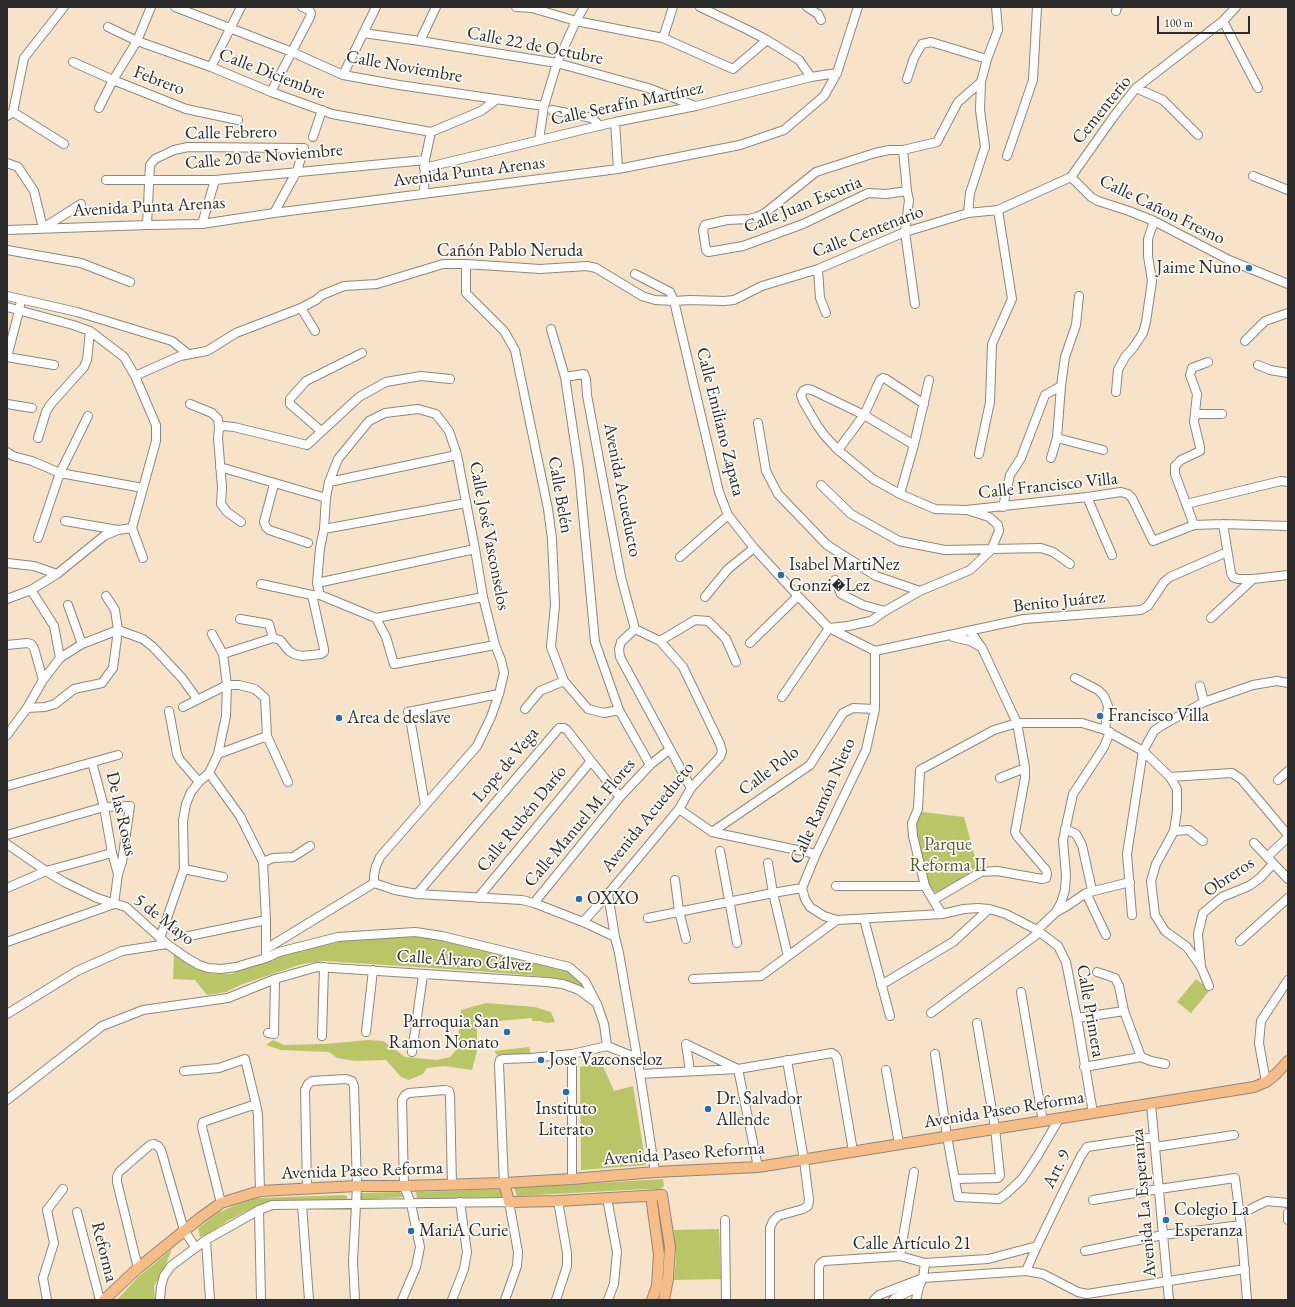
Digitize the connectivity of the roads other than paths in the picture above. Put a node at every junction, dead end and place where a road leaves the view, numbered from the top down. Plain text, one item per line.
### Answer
1 (64, 7) edge
2 (151, 7) edge
3 (175, 7) edge
4 (240, 7) edge
5 (302, 7) edge
6 (376, 7) edge
7 (436, 7) edge
8 (516, 7) edge
9 (584, 7) edge
10 (673, 7) edge
11 (700, 7) edge
12 (806, 7) edge
13 (858, 7) edge
14 (996, 7) edge
15 (1037, 7) edge
16 (1236, 7) edge
17 (821, 20) dead end
18 (1223, 21) junction
19 (576, 22) junction
20 (108, 27) dead end
21 (230, 28) junction
22 (363, 33) junction
23 (663, 38) junction
24 (420, 40) junction
25 (767, 40) junction
26 (137, 41) junction
27 (292, 52) junction
28 (987, 58) junction
29 (73, 62) dead end
30 (557, 63) junction
31 (211, 67) junction
32 (837, 74) junction
33 (343, 75) junction
34 (811, 77) junction
35 (907, 79) dead end
36 (113, 80) junction
37 (981, 82) junction
38 (1136, 88) junction
39 (1258, 88) dead end
40 (271, 92) junction
41 (497, 99) junction
42 (696, 106) junction
43 (99, 108) dead end
44 (548, 108) junction
45 (322, 110) junction
46 (10, 114) edge
47 (238, 120) dead end
48 (615, 122) junction
49 (600, 126) junction
50 (431, 132) junction
51 (1198, 135) dead end
52 (313, 137) dead end
53 (539, 140) junction
54 (64, 144) dead end
55 (903, 150) junction
56 (1007, 156) dead end
57 (7, 163) edge
58 (425, 164) junction
59 (618, 169) junction
60 (297, 171) junction
61 (1253, 176) dead end
62 (1071, 177) junction
63 (106, 180) dead end
64 (149, 180) junction
65 (215, 180) junction
66 (1288, 190) edge
67 (907, 191) junction
68 (424, 194) junction
69 (81, 204) dead end
70 (998, 210) junction
71 (274, 213) junction
72 (968, 213) junction
73 (1154, 221) junction
74 (202, 224) junction
75 (147, 225) junction
76 (43, 228) junction
77 (7, 230) edge
78 (905, 232) junction
79 (7, 250) edge
80 (466, 264) junction
81 (818, 269) junction
82 (635, 274) dead end
83 (130, 282) dead end
84 (1288, 284) edge
85 (7, 296) edge
86 (1079, 296) dead end
87 (20, 299) junction
88 (674, 301) junction
89 (915, 304) dead end
90 (7, 307) edge
91 (301, 308) junction
92 (20, 311) junction
93 (76, 312) junction
94 (826, 313) dead end
95 (1288, 313) edge
96 (73, 325) junction
97 (551, 329) dead end
98 (315, 330) dead end
99 (90, 331) junction
100 (1245, 341) dead end
101 (362, 353) dead end
102 (188, 354) junction
103 (7, 357) edge
104 (1208, 362) dead end
105 (54, 365) dead end
106 (1258, 366) dead end
107 (1288, 373) edge
108 (135, 376) junction
109 (565, 377) junction
110 (450, 378) dead end
111 (929, 380) dead end
112 (1061, 386) junction
113 (1116, 392) dead end
114 (7, 404) edge
115 (190, 404) dead end
116 (924, 404) junction
117 (32, 408) dead end
118 (1196, 414) junction
119 (1222, 414) dead end
120 (864, 415) junction
121 (88, 416) dead end
122 (758, 422) dead end
123 (219, 428) junction
124 (321, 431) junction
125 (38, 438) dead end
126 (1057, 438) junction
127 (914, 445) junction
128 (838, 450) junction
129 (1103, 450) dead end
130 (7, 452) edge
131 (979, 454) dead end
132 (457, 455) junction
133 (1051, 458) dead end
134 (220, 467) junction
135 (60, 473) junction
136 (329, 482) junction
137 (1288, 482) edge
138 (274, 484) junction
139 (821, 485) dead end
140 (143, 488) junction
141 (900, 494) junction
142 (1087, 497) junction
143 (326, 498) junction
144 (466, 503) junction
145 (1186, 504) junction
146 (1003, 507) junction
147 (966, 510) junction
148 (728, 515) junction
149 (65, 522) dead end
150 (241, 522) dead end
151 (1223, 524) junction
152 (1194, 525) junction
153 (1288, 526) edge
154 (132, 528) junction
155 (324, 529) junction
156 (118, 530) junction
157 (38, 538) dead end
158 (308, 543) dead end
159 (754, 548) junction
160 (475, 549) junction
161 (991, 550) junction
162 (1228, 552) junction
163 (1112, 555) dead end
164 (680, 557) dead end
165 (143, 558) dead end
166 (7, 563) edge
167 (1070, 564) dead end
168 (57, 574) junction
169 (1288, 575) edge
170 (1253, 579) junction
171 (835, 580) dead end
172 (317, 583) junction
173 (261, 584) dead end
174 (32, 590) junction
175 (920, 591) junction
176 (316, 595) junction
177 (106, 596) dead end
178 (798, 596) junction
179 (483, 597) junction
180 (705, 597) dead end
181 (7, 599) edge
182 (68, 606) dead end
183 (885, 611) junction
184 (376, 618) junction
185 (1211, 618) dead end
186 (240, 619) dead end
187 (829, 628) junction
188 (635, 629) junction
189 (118, 630) junction
190 (970, 631) junction
191 (212, 634) dead end
192 (948, 636) junction
193 (273, 638) junction
194 (660, 641) junction
195 (750, 643) dead end
196 (82, 644) junction
197 (7, 645) edge
198 (495, 645) junction
199 (982, 648) junction
200 (875, 651) junction
201 (223, 654) junction
202 (60, 658) junction
203 (736, 662) dead end
204 (1075, 678) dead end
205 (43, 680) junction
206 (564, 681) junction
207 (1288, 683) edge
208 (227, 685) junction
209 (1200, 686) dead end
210 (499, 694) junction
211 (782, 697) dead end
212 (197, 699) junction
213 (1204, 702) junction
214 (183, 707) dead end
215 (27, 708) junction
216 (525, 709) dead end
217 (875, 709) junction
218 (619, 710) junction
219 (169, 711) dead end
220 (408, 712) dead end
221 (1017, 723) junction
222 (411, 724) dead end
223 (1108, 731) junction
224 (7, 735) edge
225 (267, 736) junction
226 (670, 749) junction
227 (1143, 750) junction
228 (218, 754) junction
229 (118, 755) dead end
230 (591, 761) junction
231 (92, 762) junction
232 (650, 765) junction
233 (1025, 768) junction
234 (1288, 771) edge
235 (209, 773) junction
236 (1170, 777) junction
237 (1000, 778) dead end
238 (1278, 780) dead end
239 (199, 782) junction
240 (288, 782) dead end
241 (7, 786) edge
242 (691, 788) junction
243 (620, 797) junction
244 (426, 805) junction
245 (104, 807) junction
246 (679, 809) junction
247 (1065, 829) junction
248 (1174, 831) junction
249 (712, 832) junction
250 (7, 835) edge
251 (1288, 836) edge
252 (1203, 841) dead end
253 (1254, 842) dead end
254 (7, 844) edge
255 (310, 846) dead end
256 (720, 851) dead end
257 (112, 853) junction
258 (816, 854) junction
259 (1267, 857) junction
260 (263, 862) junction
261 (768, 863) dead end
262 (1273, 864) junction
263 (184, 869) junction
264 (46, 871) junction
265 (118, 874) junction
266 (223, 877) dead end
267 (1288, 879) edge
268 (675, 880) dead end
269 (1130, 882) junction
270 (374, 883) junction
271 (836, 886) dead end
272 (926, 886) junction
273 (7, 888) edge
274 (802, 888) junction
275 (1089, 891) junction
276 (773, 893) junction
277 (417, 894) junction
278 (608, 894) junction
279 (478, 898) junction
280 (1288, 898) edge
281 (933, 900) junction
282 (729, 901) junction
283 (534, 903) junction
284 (114, 904) junction
285 (989, 909) junction
286 (679, 911) junction
287 (1056, 912) junction
288 (942, 914) junction
289 (1132, 915) dead end
290 (648, 918) dead end
291 (864, 919) junction
292 (266, 920) junction
293 (837, 920) junction
294 (583, 922) junction
295 (1038, 931) junction
296 (189, 936) dead end
297 (1106, 936) dead end
298 (615, 937) junction
299 (160, 938) junction
300 (686, 939) dead end
301 (1240, 940) dead end
302 (7, 942) edge
303 (737, 943) dead end
304 (167, 944) junction
305 (266, 949) junction
306 (788, 956) junction
307 (266, 958) junction
308 (324, 967) junction
309 (1201, 967) junction
310 (374, 970) junction
311 (1097, 972) dead end
312 (423, 975) junction
313 (275, 979) junction
314 (693, 979) dead end
315 (1288, 980) edge
316 (881, 986) junction
317 (1210, 986) dead end
318 (1021, 992) dead end
319 (597, 1004) junction
320 (1124, 1011) junction
321 (931, 1013) dead end
322 (7, 1014) edge
323 (890, 1016) dead end
324 (1077, 1018) junction
325 (977, 1023) dead end
326 (366, 1032) dead end
327 (268, 1034) dead end
328 (322, 1036) dead end
329 (607, 1046) junction
330 (412, 1052) dead end
331 (572, 1054) junction
332 (935, 1054) dead end
333 (1141, 1057) junction
334 (637, 1058) junction
335 (787, 1060) junction
336 (1288, 1060) edge
337 (1164, 1064) dead end
338 (1084, 1066) junction
339 (738, 1069) junction
340 (886, 1070) dead end
341 (184, 1071) dead end
342 (690, 1071) junction
343 (640, 1074) junction
344 (1266, 1082) junction
345 (7, 1100) edge
346 (256, 1104) junction
347 (1151, 1104) junction
348 (1093, 1113) junction
349 (1059, 1119) junction
350 (1043, 1122) junction
351 (995, 1128) junction
352 (1234, 1135) dead end
353 (947, 1136) junction
354 (1154, 1137) junction
355 (899, 1144) junction
356 (1155, 1147) junction
357 (853, 1151) junction
358 (804, 1160) junction
359 (758, 1167) junction
360 (654, 1172) junction
361 (914, 1172) dead end
362 (572, 1179) junction
363 (955, 1179) junction
364 (504, 1183) junction
365 (452, 1185) junction
366 (357, 1186) junction
367 (404, 1186) junction
368 (307, 1188) junction
369 (63, 1189) dead end
370 (1159, 1189) junction
371 (260, 1191) junction
372 (651, 1196) junction
373 (607, 1198) junction
374 (1093, 1200) dead end
375 (558, 1201) junction
376 (460, 1202) junction
377 (509, 1202) junction
378 (1288, 1203) edge
379 (221, 1204) junction
380 (355, 1204) junction
381 (411, 1204) junction
382 (302, 1205) junction
383 (259, 1210) junction
384 (77, 1212) dead end
385 (1288, 1213) edge
386 (1240, 1214) junction
387 (725, 1220) dead end
388 (1288, 1220) edge
389 (1241, 1225) junction
390 (184, 1230) junction
391 (1163, 1236) junction
392 (206, 1240) junction
393 (1037, 1246) junction
394 (195, 1247) junction
395 (1085, 1251) dead end
396 (900, 1256) junction
397 (925, 1263) junction
398 (138, 1268) junction
399 (1245, 1270) junction
400 (1026, 1271) junction
401 (923, 1278) junction
402 (1168, 1281) junction
403 (919, 1286) junction
404 (47, 1300) edge
405 (100, 1300) edge
406 (104, 1300) edge
407 (160, 1300) edge
408 (210, 1300) edge
409 (261, 1300) edge
410 (309, 1300) edge
411 (355, 1300) edge
412 (402, 1300) edge
413 (452, 1300) edge
414 (505, 1300) edge
415 (556, 1300) edge
416 (608, 1300) edge
417 (652, 1300) edge
418 (664, 1300) edge
419 (726, 1300) edge
420 (770, 1300) edge
421 (819, 1300) edge
422 (874, 1300) edge
423 (893, 1300) edge
424 (916, 1300) edge
425 (1169, 1300) edge
426 (1247, 1300) edge

1 - 46 street
2 - 26 street
3 - 21 street, Calle Noviembre
4 - 21 street
5 - 27 street
6 - 22 street
7 - 24 street
8 - 19 street
9 - 19 street
10 - 23 street
11 - 25 street
12 - 17 street
13 - 32 street, Avenida Punta Arenas
14 - 28 street
15 - 56 street
16 - 18 street, Cementerio
18 - 38 street, Cementerio
18 - 39 street
19 - 23 street
19 - 30 street
20 - 26 street, Calle Diciembre
21 - 27 street, Calle Noviembre
21 - 31 street
22 - 24 street, Calle 22 de Octubre
22 - 33 street
23 - 25 street
24 - 30 street, Calle 22 de Octubre
25 - 34 street
26 - 31 street, Calle Diciembre
26 - 36 street
27 - 33 street, Calle Noviembre
27 - 40 street
28 - 35 street
28 - 37 street
29 - 36 street, Febrero
30 - 42 street, Calle 22 de Octubre
30 - 44 street
31 - 40 street, Calle Diciembre
32 - 34 street, Calle Serafín Martínez
32 - 59 street, Avenida Punta Arenas
33 - 41 street, Calle Noviembre
34 - 42 street, Calle Serafín Martínez
36 - 43 street
36 - 47 street, Febrero
37 - 55 street, Calle Juan Escutia
37 - 72 street
38 - 51 street
38 - 62 street, Cementerio
40 - 45 street, Calle Diciembre
41 - 44 street, Calle Noviembre
41 - 50 street
42 - 48 street, Calle Serafín Martínez
44 - 49 street, Calle Noviembre
44 - 53 street
45 - 50 street, Calle Diciembre
45 - 52 street
46 - 54 street
48 - 49 street, Calle Serafín Martínez
48 - 59 street
49 - 53 street, Calle Serafín Martínez
50 - 58 street
53 - 58 street, Calle Serafín Martínez
55 - 67 street
55 - 67 street, Calle Juan Escutia
57 - 76 street
58 - 60 street, Calle 20 de Noviembre
58 - 68 street
59 - 68 street, Avenida Punta Arenas
60 - 64 street, Calle Febrero
60 - 65 street, Calle 20 de Noviembre
60 - 71 street
61 - 66 street
62 - 70 street, Calle Centenario
62 - 73 street, Calle Cañon Fresno
63 - 64 street, Calle 20 de Noviembre
64 - 65 street, Calle 20 de Noviembre
64 - 75 street, Calle Febrero
65 - 74 street
67 - 78 street
68 - 71 street, Avenida Punta Arenas
69 - 76 street
70 - 72 street, Calle Centenario
70 - 131 street
71 - 74 street, Avenida Punta Arenas
72 - 78 street, Calle Centenario
73 - 84 street, Calle Cañon Fresno
73 - 113 street
74 - 75 street, Avenida Punta Arenas
75 - 76 street, Avenida Punta Arenas
76 - 77 street, Avenida Punta Arenas
78 - 81 street, Calle Centenario
78 - 89 street
79 - 83 street
80 - 88 street, Cañón Pablo Neruda
80 - 91 street, Cañón Pablo Neruda
80 - 206 street, Calle Belén
81 - 88 street, Calle Centenario
81 - 94 street
82 - 88 street
85 - 87 street
86 - 112 street
87 - 92 street
87 - 93 street
88 - 148 street, Calle Emiliano Zapata
90 - 92 street
91 - 98 street
91 - 102 street, Cañón Pablo Neruda
92 - 96 street
92 - 103 street
93 - 96 street
93 - 102 street
95 - 100 street
96 - 99 street
97 - 109 street
99 - 108 street
99 - 125 street
101 - 124 street
102 - 108 street, Cañón Pablo Neruda
103 - 105 street
104 - 118 street
106 - 107 street
108 - 140 street
109 - 188 street, Avenida Acueducto
109 - 218 street
110 - 124 street
111 - 116 street
112 - 126 street
112 - 146 street
114 - 117 street
115 - 123 street
116 - 120 street
116 - 127 street
118 - 119 street
118 - 145 street
120 - 127 street
120 - 128 street
120 - 128 street
121 - 135 street
122 - 175 street
123 - 124 street
123 - 134 street
126 - 129 street
126 - 133 street
127 - 141 street
128 - 141 street
130 - 135 street
132 - 136 street
132 - 136 street, Calle José Vasconselos
132 - 144 street, Calle José Vasconselos
134 - 138 street
134 - 150 street
135 - 140 street
135 - 157 street
136 - 143 street, Calle José Vasconselos
137 - 145 street
138 - 143 street
138 - 158 street
139 - 161 street
140 - 154 street
141 - 147 street
142 - 146 street, Calle Francisco Villa
142 - 152 street, Calle Francisco Villa
142 - 163 street
143 - 155 street, Calle José Vasconselos
144 - 155 street
144 - 160 street, Calle José Vasconselos
145 - 152 street
146 - 147 street, Calle Francisco Villa
147 - 161 street
148 - 159 street, Calle Emiliano Zapata
148 - 164 street
149 - 156 street
151 - 152 street
151 - 153 street
151 - 162 street
154 - 156 street
154 - 165 street
155 - 172 street, Calle José Vasconselos
156 - 168 street
159 - 178 street, Calle Emiliano Zapata
159 - 180 street
160 - 172 street
160 - 179 street, Calle José Vasconselos
161 - 167 street
161 - 175 street
162 - 170 street
162 - 190 street, Benito Juárez
166 - 168 street
168 - 174 street
169 - 170 street
170 - 185 street
171 - 183 street
172 - 176 street, Calle José Vasconselos
173 - 176 street
174 - 181 street
174 - 202 street
175 - 183 street
176 - 184 street
176 - 193 street, Calle José Vasconselos
177 - 189 street
178 - 187 street, Calle Emiliano Zapata
178 - 195 street
179 - 184 street
179 - 198 street, Calle José Vasconselos
182 - 196 street
183 - 187 street
184 - 198 street
186 - 193 street
187 - 200 street, Calle Emiliano Zapata
187 - 211 street
188 - 194 street
188 - 226 street
189 - 196 street
189 - 212 street
189 - 215 street
190 - 192 street, Benito Juárez
190 - 199 street
191 - 201 street
192 - 199 street
192 - 200 street, Benito Juárez
193 - 201 street
194 - 203 street
194 - 242 street, Avenida Acueducto
196 - 202 street
197 - 205 street
198 - 210 street, Calle José Vasconselos
199 - 221 street
200 - 217 street, Calle Ramón Nieto
201 - 208 street
202 - 205 street
204 - 223 street
205 - 215 street
206 - 216 street
206 - 218 street, Calle Belén
207 - 213 street
208 - 212 street
208 - 225 street
208 - 228 street
209 - 213 street
210 - 220 street
210 - 244 street, Calle José Vasconselos
212 - 214 street
213 - 227 street
215 - 224 street
217 - 249 street, Calle Polo
217 - 258 street, Calle Ramón Nieto
218 - 232 street
219 - 239 street
221 - 223 street
221 - 233 street
221 - 272 street
222 - 244 street
223 - 227 street
223 - 247 street
225 - 228 street
225 - 240 street
226 - 232 street, Calle Manuel M. Flores
226 - 242 street
227 - 236 street
227 - 269 street
228 - 235 street
229 - 231 street
230 - 243 street, Lope de Vega
230 - 277 street, Lope de Vega
230 - 279 street, Calle Rubén Darío
231 - 241 street
231 - 245 street, De las Rosas
232 - 243 street, Calle Manuel M. Flores
233 - 237 street
233 - 281 street
234 - 238 street
235 - 239 street
235 - 260 street
236 - 248 street
236 - 251 street
239 - 263 street
242 - 246 street, Avenida Acueducto
243 - 283 street, Calle Manuel M. Flores
244 - 270 street, Calle José Vasconselos
245 - 250 street
245 - 257 street, De las Rosas
245 - 265 street
246 - 249 street
246 - 278 street, Avenida Acueducto
247 - 275 street
247 - 287 street
248 - 252 street
248 - 309 street
249 - 258 street
251 - 259 street, Obreros
253 - 259 street
254 - 264 street, 5 de Mayo
255 - 260 street
256 - 282 street
257 - 264 street
257 - 265 street, De las Rosas
258 - 274 street, Calle Ramón Nieto
259 - 262 street
260 - 292 street
261 - 276 street
262 - 267 street
262 - 309 street, Obreros
263 - 266 street
263 - 299 street
264 - 273 street
264 - 284 street, 5 de Mayo
265 - 284 street
268 - 286 street
269 - 275 street
269 - 289 street
270 - 277 street
270 - 305 street
271 - 272 street
272 - 281 street
274 - 276 street
274 - 293 street, Calle Ramón Nieto
275 - 287 street
275 - 297 street
276 - 282 street
276 - 306 street
277 - 279 street
278 - 294 street, Avenida Acueducto
278 - 298 street
279 - 283 street
280 - 301 street
281 - 288 street
282 - 286 street
282 - 303 street
283 - 294 street
284 - 299 street, 5 de Mayo
284 - 302 street
285 - 288 street, Calle Primera
285 - 295 street, Calle Primera
285 - 316 street
286 - 290 street
286 - 300 street
287 - 295 street
288 - 291 street, Calle Primera
291 - 293 street, Calle Primera
291 - 316 street
292 - 296 street
292 - 305 street
293 - 306 street
294 - 298 street
295 - 321 street
295 - 324 street, Calle Primera
298 - 334 street
299 - 304 street, 5 de Mayo
304 - 307 street, 5 de Mayo
304 - 322 street
305 - 307 street
306 - 314 street
307 - 319 street, 5 de Mayo
308 - 310 street, Calle Álvaro Gálvez
308 - 313 street, Calle Álvaro Gálvez
308 - 328 street
309 - 317 street, Obreros
310 - 312 street, Calle Álvaro Gálvez
310 - 326 street
311 - 320 street
312 - 319 street, Calle Álvaro Gálvez
312 - 330 street
313 - 327 street
313 - 345 street, Calle Álvaro Gálvez
315 - 344 street
316 - 323 street
318 - 350 street
319 - 329 street, 5 de Mayo
320 - 324 street
320 - 333 street
324 - 338 street, Calle Primera
325 - 351 street
329 - 331 street
329 - 334 street
331 - 362 street
331 - 364 street
332 - 353 street
333 - 337 street
333 - 338 street
334 - 343 street
335 - 339 street
335 - 357 street
335 - 358 street
336 - 344 main road, Avenida Paseo Reforma
338 - 348 street, Calle Primera
339 - 342 street
339 - 342 street
339 - 359 street
340 - 355 street
341 - 346 street
342 - 343 street
343 - 360 street
344 - 347 main road, Avenida Paseo Reforma
346 - 371 street
346 - 379 street
347 - 348 main road, Avenida Paseo Reforma
347 - 354 street, Avenida La Esperanza
348 - 349 main road, Avenida Paseo Reforma
349 - 350 main road, Avenida Paseo Reforma
349 - 363 street
350 - 351 main road, Avenida Paseo Reforma
351 - 353 main road, Avenida Paseo Reforma
351 - 363 street
352 - 356 street
353 - 355 main road, Avenida Paseo Reforma
353 - 363 street
354 - 356 street, Avenida La Esperanza
354 - 393 street, Art. 9
355 - 357 main road, Avenida Paseo Reforma
356 - 370 street, Avenida La Esperanza
357 - 358 main road, Avenida Paseo Reforma
358 - 359 main road, Avenida Paseo Reforma
358 - 420 street
359 - 360 main road, Avenida Paseo Reforma
360 - 362 main road, Avenida Paseo Reforma
361 - 396 street
362 - 364 main road, Avenida Paseo Reforma
364 - 365 main road, Avenida Paseo Reforma
364 - 377 main road
365 - 367 main road, Avenida Paseo Reforma
365 - 367 street
366 - 367 main road, Avenida Paseo Reforma
366 - 368 main road, Avenida Paseo Reforma
366 - 368 street
366 - 380 street
367 - 381 street
368 - 371 main road, Avenida Paseo Reforma
369 - 404 street
370 - 374 street
370 - 386 street
370 - 391 street, Avenida La Esperanza
371 - 379 main road, Avenida Paseo Reforma
372 - 373 main road, Avenida Paseo Reforma
372 - 417 main road
372 - 418 main road, Avenida Paseo Reforma
373 - 375 main road, Avenida Paseo Reforma
373 - 416 street
375 - 377 main road, Avenida Paseo Reforma
375 - 415 street
376 - 377 street, Avenida Paseo Reforma
376 - 381 street, Avenida Paseo Reforma
376 - 413 street
377 - 414 street
378 - 386 street
379 - 390 main road, Avenida Paseo Reforma
380 - 381 street, Avenida Paseo Reforma
380 - 382 street, Avenida Paseo Reforma
380 - 411 street
381 - 412 street
382 - 383 street, Avenida Paseo Reforma
382 - 410 street
383 - 392 street, Avenida Paseo Reforma
383 - 409 street
384 - 405 street, Reforma
385 - 388 street
386 - 389 street
387 - 419 street
389 - 391 street
389 - 399 street
390 - 394 street
390 - 398 main road, Avenida Paseo Reforma
390 - 398 street
391 - 395 street
391 - 402 street, Avenida La Esperanza
392 - 394 street, Avenida Paseo Reforma
392 - 408 street
393 - 397 street, Calle Artículo 21
393 - 400 street
394 - 407 street, Avenida Paseo Reforma
396 - 397 street, Calle Artículo 21
396 - 421 street, Calle Artículo 21
397 - 401 street
398 - 406 main road, Avenida Paseo Reforma
399 - 402 street
399 - 426 street
400 - 401 street
400 - 402 street
401 - 403 street
401 - 422 street
402 - 425 street, Avenida La Esperanza
403 - 423 street
403 - 424 street

